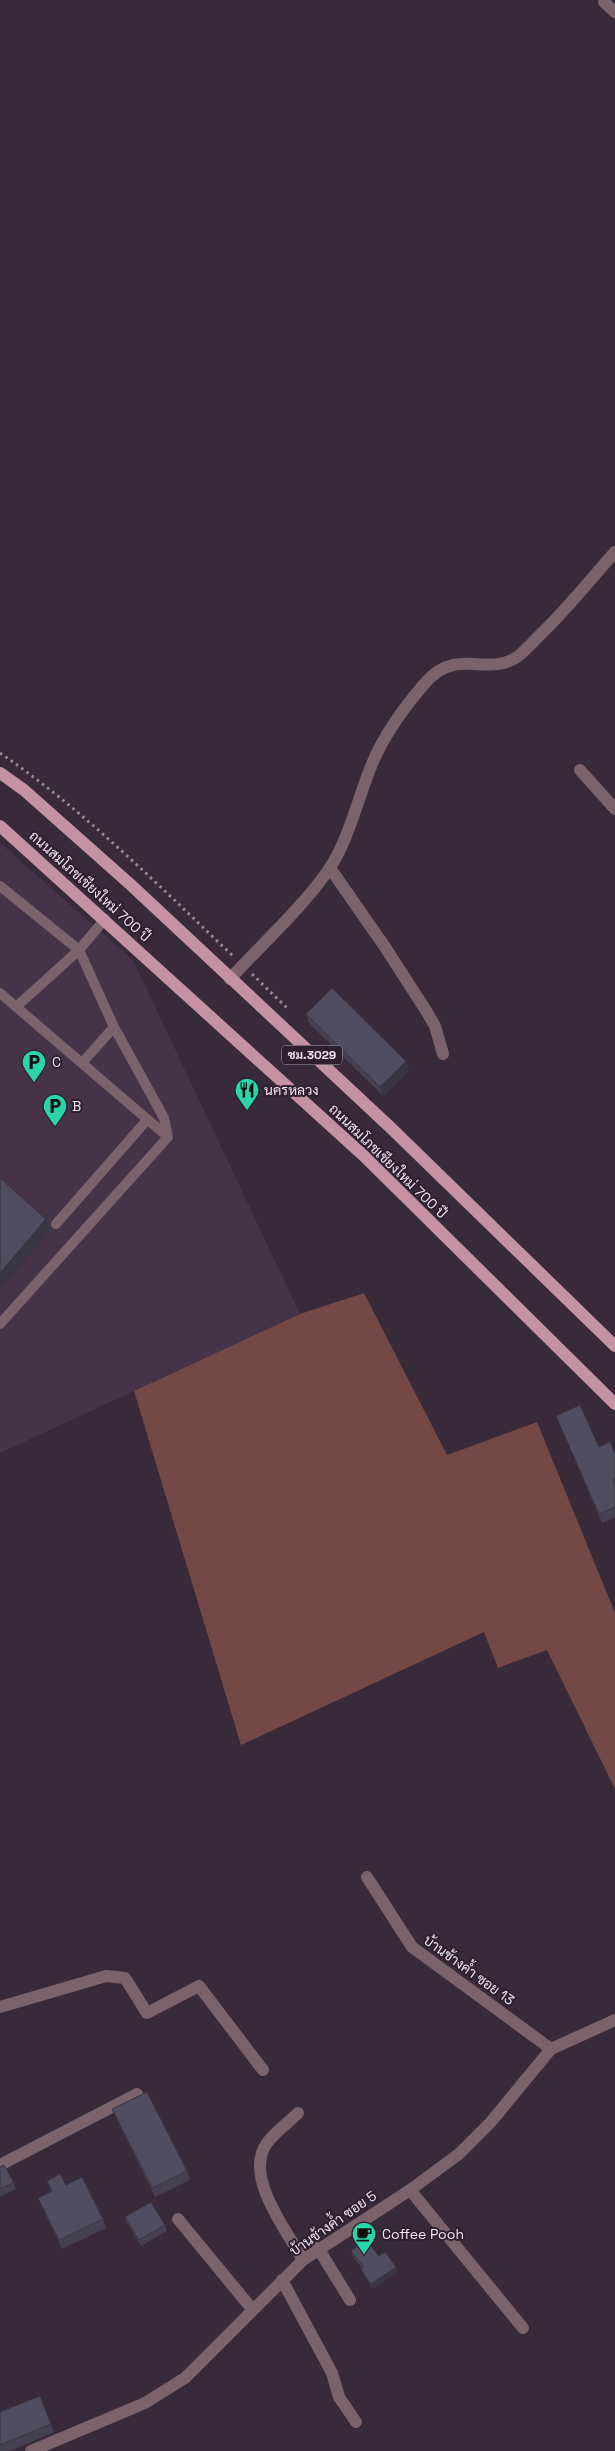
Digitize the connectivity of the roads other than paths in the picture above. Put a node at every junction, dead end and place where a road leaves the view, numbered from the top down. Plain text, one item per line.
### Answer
1 (604, 2) dead end
2 (615, 12) edge
3 (615, 552) edge
4 (580, 770) dead end
5 (0, 773) edge
6 (615, 809) edge
7 (0, 826) edge
8 (330, 868) junction
9 (0, 886) edge
10 (105, 919) junction
11 (79, 950) junction
12 (230, 979) junction
13 (0, 993) edge
14 (16, 1007) junction
15 (114, 1028) junction
16 (442, 1054) dead end
17 (82, 1063) junction
18 (147, 1120) junction
19 (168, 1137) junction
20 (56, 1224) dead end
21 (0, 1324) edge
22 (615, 1346) edge
23 (615, 1404) edge
24 (367, 1877) dead end
25 (0, 2007) edge
26 (615, 2020) edge
27 (551, 2048) junction
28 (263, 2070) dead end
29 (137, 2094) dead end
30 (298, 2113) dead end
31 (0, 2165) edge
32 (410, 2190) junction
33 (178, 2219) dead end
34 (318, 2248) junction
35 (303, 2260) junction
36 (282, 2280) junction
37 (350, 2300) dead end
38 (252, 2309) junction
39 (523, 2328) dead end
40 (356, 2422) dead end
41 (31, 2451) edge

1 - 2 street
3 - 8 street
4 - 6 street
5 - 12 main road, ถนนสมโภชเชียงใหม่ 700 ปี / ชม.3029
7 - 10 main road, ถนนสมโภชเชียงใหม่ 700 ปี / ชม.3029
8 - 12 street
8 - 16 street
9 - 11 lane
10 - 11 lane
10 - 23 main road, ถนนสมโภชเชียงใหม่ 700 ปี / ชม.3029
11 - 14 lane
11 - 15 lane
12 - 22 main road, ถนนสมโภชเชียงใหม่ 700 ปี / ชม.3029
13 - 14 lane
14 - 17 lane
15 - 17 lane
15 - 19 lane
17 - 18 lane
18 - 19 lane
18 - 20 lane
19 - 21 lane
24 - 27 street, บ้านช้างค้ำ ซอย 13
25 - 28 street
26 - 27 street, บ้านช้างค้ำ ซอย 5
27 - 32 street, บ้านช้างค้ำ ซอย 5
29 - 31 street
30 - 35 street
32 - 34 street, บ้านช้างค้ำ ซอย 5
32 - 39 street
33 - 38 street
34 - 35 street, บ้านช้างค้ำ ซอย 5
34 - 37 street
35 - 36 street, บ้านช้างค้ำ ซอย 5
36 - 38 street, บ้านช้างค้ำ ซอย 5
36 - 40 street
38 - 41 street, บ้านช้างค้ำ ซอย 5

